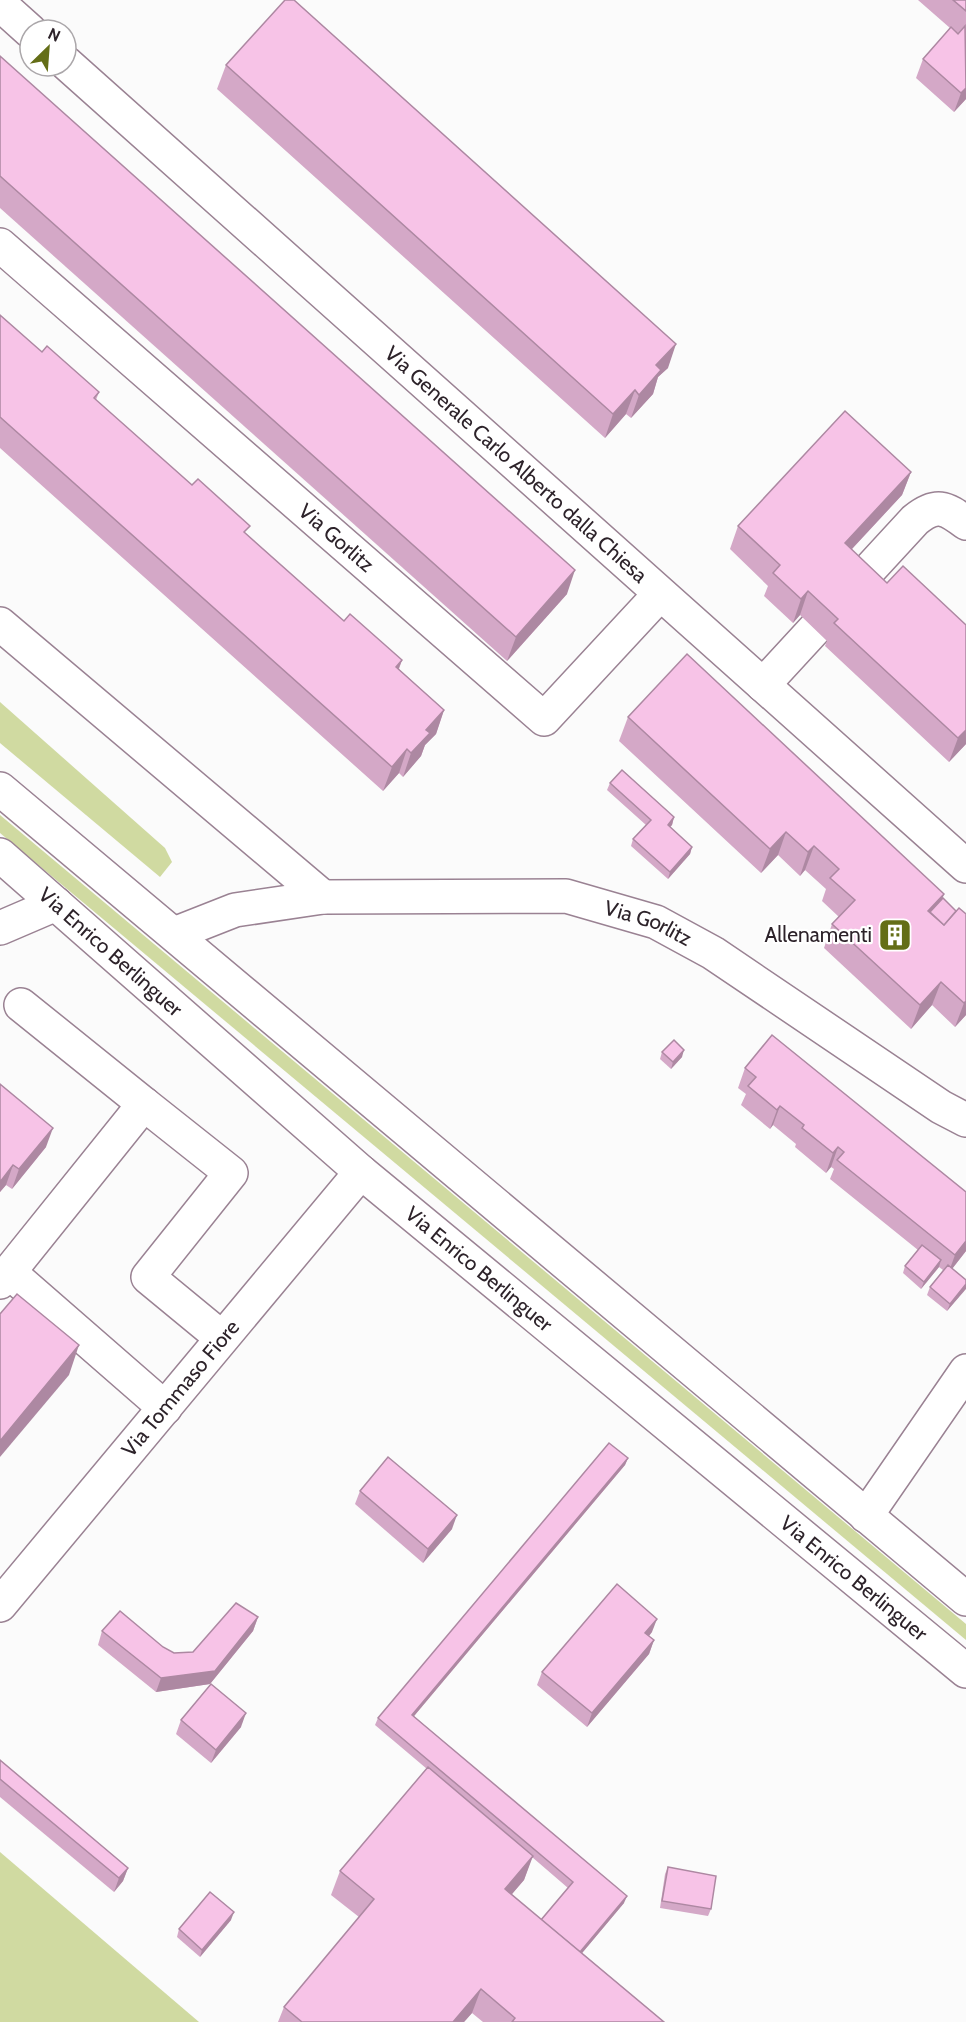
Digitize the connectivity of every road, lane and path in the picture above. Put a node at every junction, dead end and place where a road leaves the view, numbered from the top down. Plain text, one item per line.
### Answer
1 (0, 4) edge
2 (18, 20) edge
3 (78, 74) edge
4 (0, 244) edge
5 (966, 523) edge
6 (660, 594) junction
7 (0, 624) edge
8 (763, 685) junction
9 (0, 789) edge
10 (0, 855) edge
11 (966, 866) edge
12 (323, 897) junction
13 (56, 904) junction
14 (0, 928) edge
15 (174, 934) junction
16 (21, 1005) dead end
17 (144, 1104) junction
18 (966, 1120) edge
19 (361, 1172) junction
20 (4, 1277) edge
21 (222, 1338) junction
22 (966, 1371) edge
23 (165, 1407) junction
24 (866, 1516) junction
25 (966, 1599) edge
26 (0, 1605) edge
27 (966, 1671) edge

1 - 2 street
3 - 6 street, Via Generale Carlo Alberto dalla Chiesa
4 - 6 street, Via Gorlitz
5 - 8 street
6 - 8 street, Via Generale Carlo Alberto dalla Chiesa
7 - 12 street
8 - 11 street, Via Generale Carlo Alberto dalla Chiesa
9 - 15 street
10 - 13 street, Via Enrico Berlinguer
12 - 15 street, Via Gorlitz
12 - 18 street, Via Gorlitz
13 - 14 street
13 - 19 street, Via Enrico Berlinguer
15 - 24 street
16 - 17 street
17 - 20 street
17 - 21 street
19 - 21 street, Via Tommaso Fiore
19 - 27 street, Via Enrico Berlinguer
20 - 23 street
21 - 23 street, Via Tommaso Fiore
22 - 24 street
23 - 26 street, Via Tommaso Fiore
24 - 25 street

